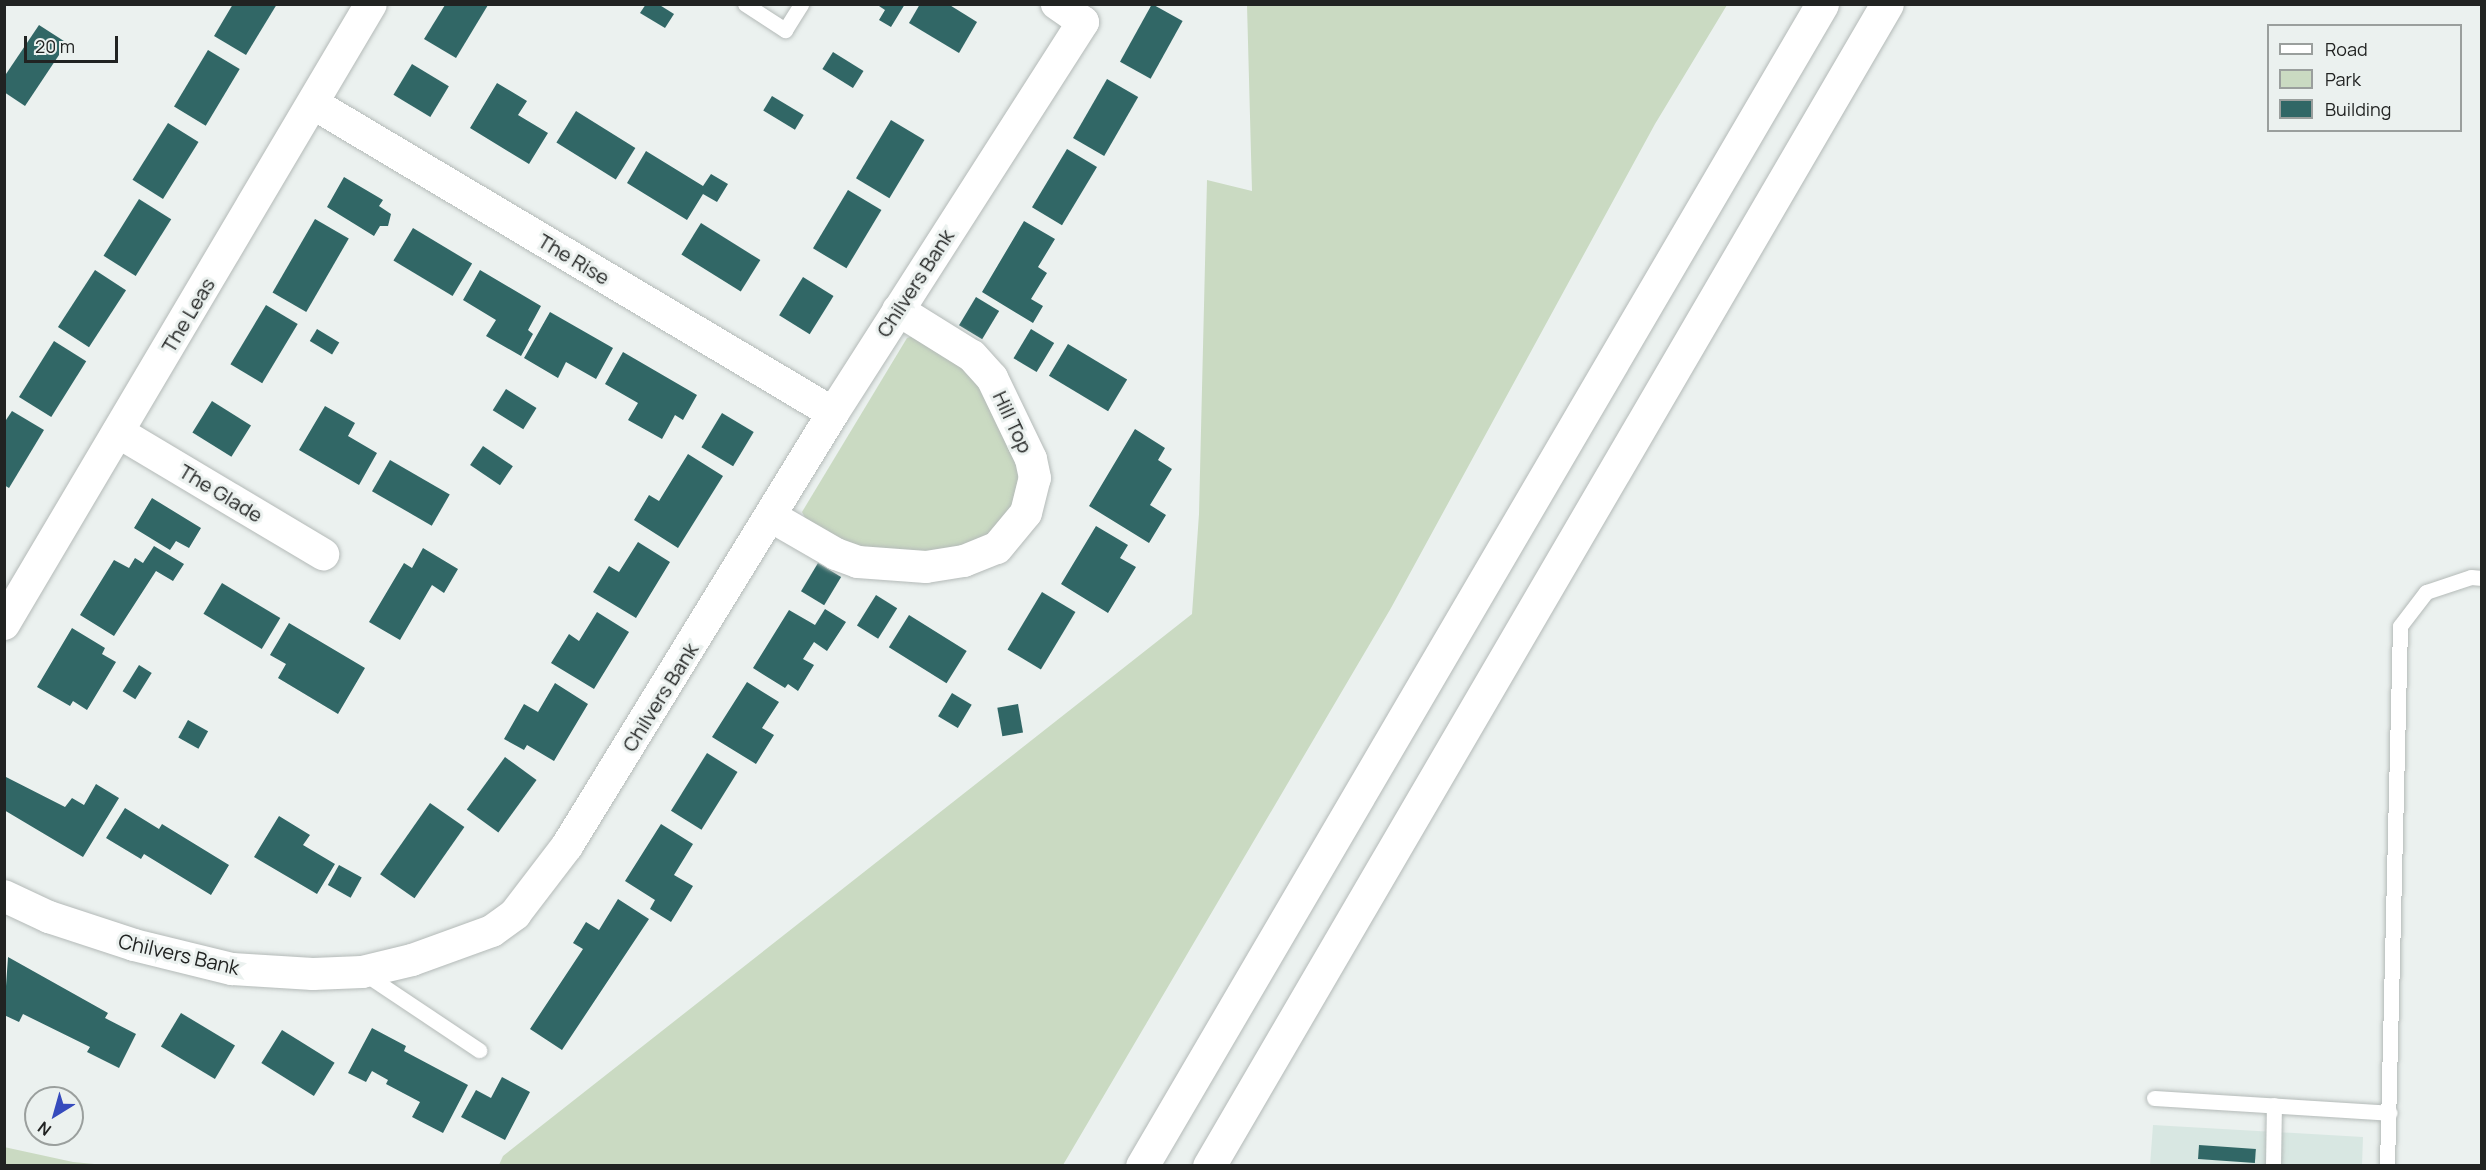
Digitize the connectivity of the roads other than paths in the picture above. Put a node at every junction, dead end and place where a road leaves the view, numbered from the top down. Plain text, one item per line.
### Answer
1 (371, 4) edge
2 (745, 4) edge
3 (801, 4) edge
4 (1057, 4) edge
5 (1822, 4) edge
6 (1887, 4) edge
7 (314, 104) junction
8 (898, 310) junction
9 (833, 413) junction
10 (118, 432) junction
11 (772, 517) junction
12 (323, 554) dead end
13 (2481, 578) edge
14 (4, 624) edge
15 (4, 896) edge
16 (362, 972) junction
17 (479, 1050) dead end
18 (2154, 1098) dead end
19 (2274, 1106) junction
20 (2390, 1113) junction
21 (1142, 1166) edge
22 (1209, 1166) edge
23 (2273, 1166) edge
24 (2387, 1166) edge

1 - 7 street, The Leas
2 - 3 lane
4 - 8 street, Chilvers Bank
5 - 21 highway
6 - 22 highway
7 - 9 street, The Rise
7 - 10 street, The Leas
8 - 9 street, Chilvers Bank
8 - 11 street, Hill Top
9 - 11 street, Chilvers Bank
10 - 12 street, The Glade
10 - 14 street, The Leas
11 - 16 street, Chilvers Bank
13 - 20 lane
15 - 16 street, Chilvers Bank
16 - 17 lane
18 - 19 lane
19 - 20 lane
19 - 23 lane
20 - 24 lane

